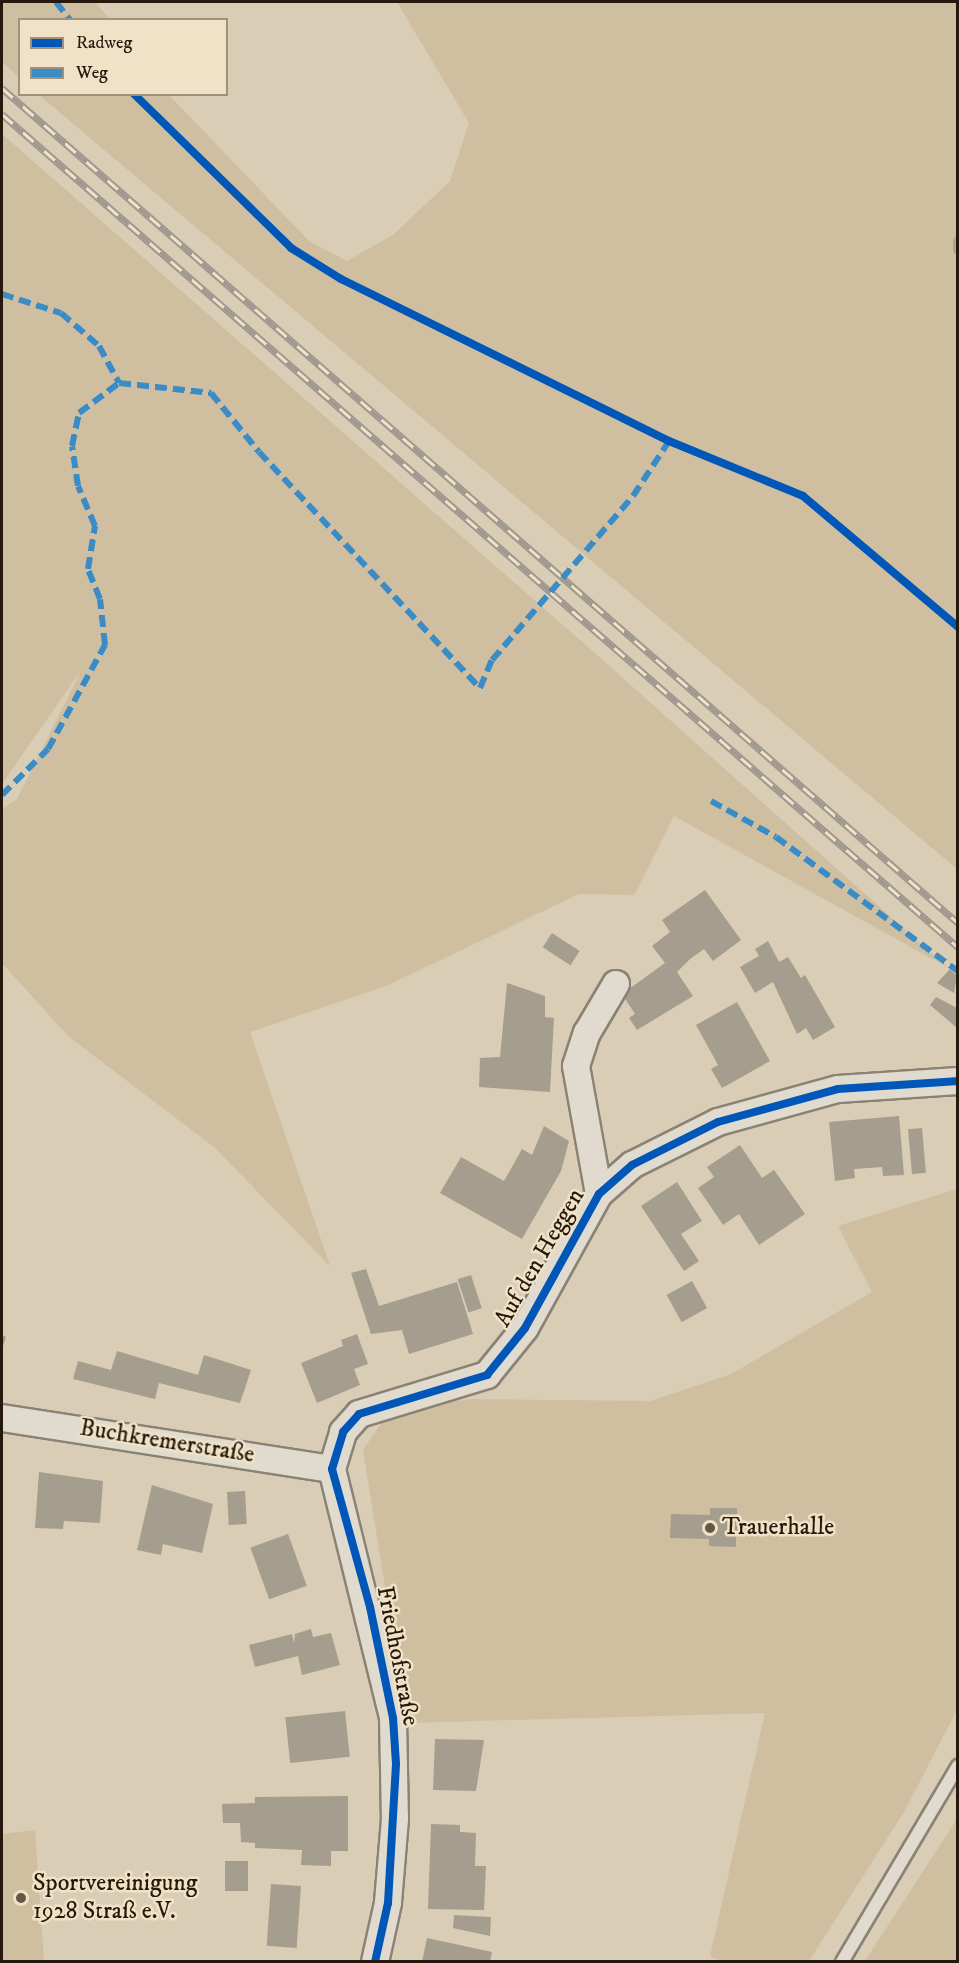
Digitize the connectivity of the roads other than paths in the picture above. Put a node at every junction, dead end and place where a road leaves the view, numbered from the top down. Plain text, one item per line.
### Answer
1 (616, 984) dead end
2 (957, 1082) edge
3 (599, 1194) junction
4 (2, 1418) edge
5 (332, 1469) junction
6 (957, 1766) edge
7 (375, 1962) edge
8 (842, 1962) edge

1 - 3 street, Auf den Heggen
2 - 3 street, Auf den Heggen
3 - 5 street, Auf den Heggen
4 - 5 street, Buchkremerstraße
5 - 7 street, Friedhofstraße
6 - 8 lane

